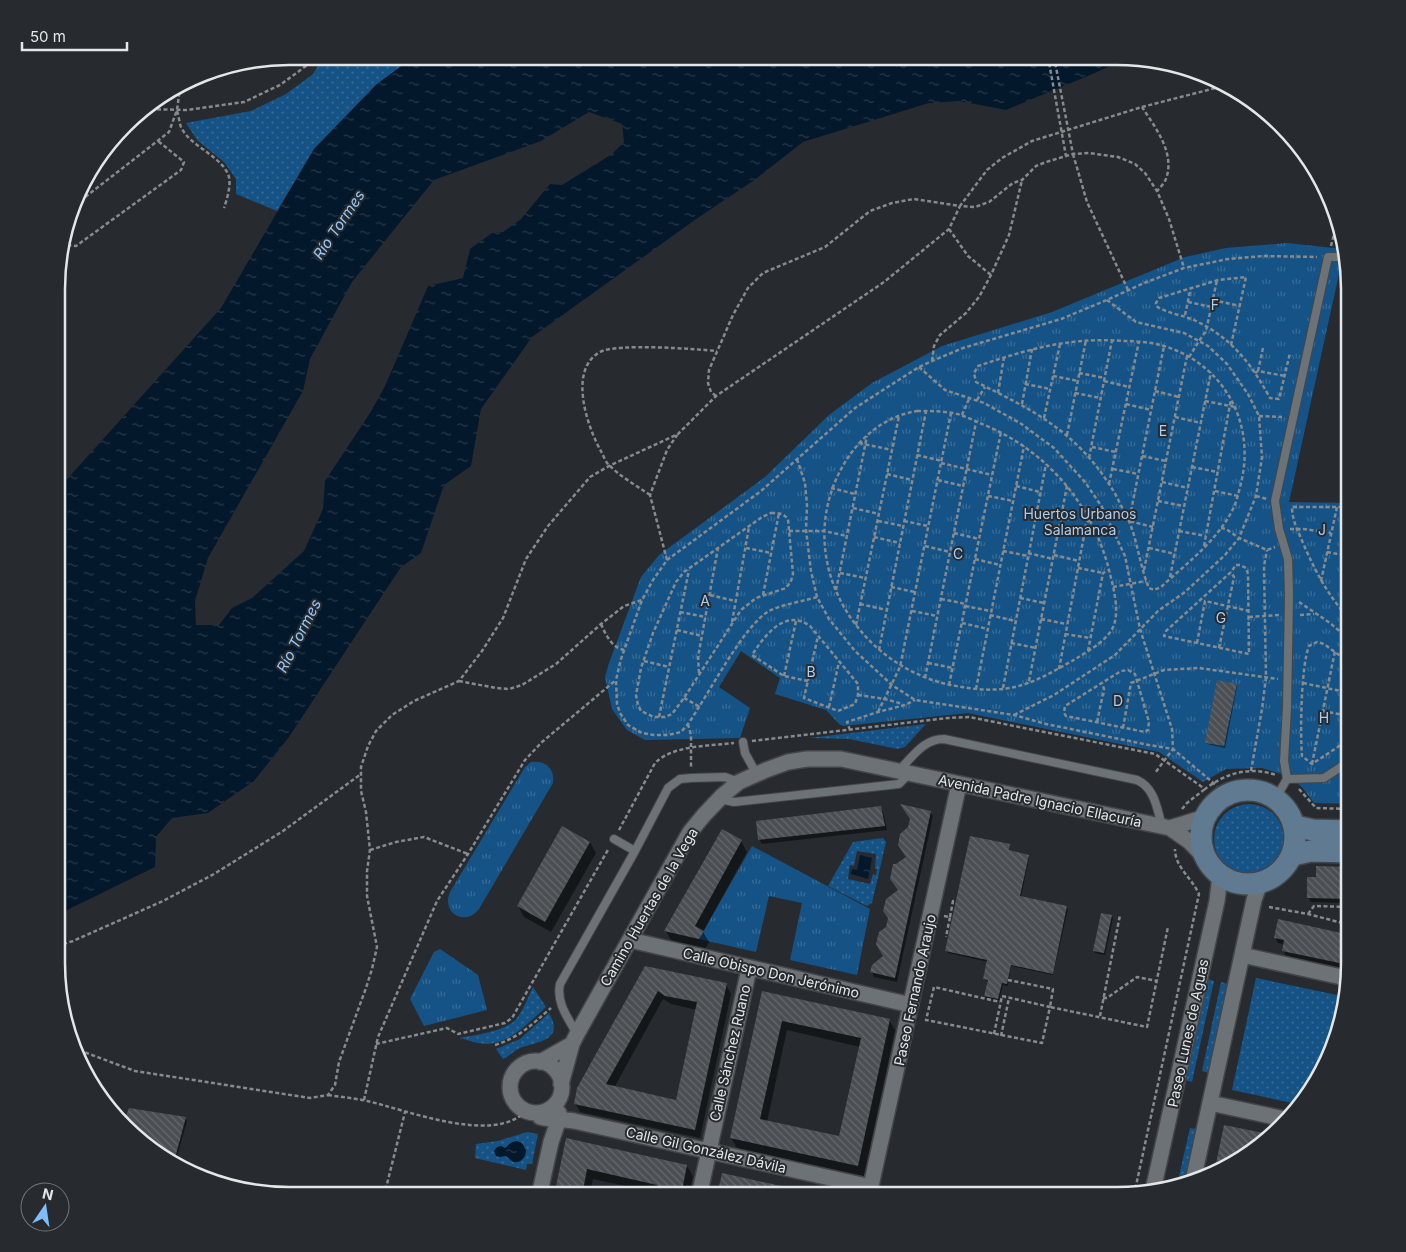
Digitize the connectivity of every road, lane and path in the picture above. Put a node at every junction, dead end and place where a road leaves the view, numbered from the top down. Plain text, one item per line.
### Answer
1 (307, 65) edge
2 (1049, 65) edge
3 (1056, 65) edge
4 (1217, 88) edge
5 (179, 94) edge
6 (1142, 107) junction
7 (155, 109) edge
8 (177, 110) junction
9 (158, 141) junction
10 (1073, 154) junction
11 (1066, 156) junction
12 (1022, 180) junction
13 (1157, 191) junction
14 (84, 198) edge
15 (960, 206) junction
16 (224, 208) dead end
17 (949, 229) junction
18 (1334, 234) edge
19 (69, 245) edge
20 (1339, 257) edge
21 (1328, 258) junction
22 (1184, 268) junction
23 (991, 275) junction
24 (1218, 280) junction
25 (1190, 287) junction
26 (1128, 290) junction
27 (1107, 300) junction
28 (1213, 300) junction
29 (1188, 302) junction
30 (1240, 306) junction
31 (1212, 307) junction
32 (1185, 316) junction
33 (1207, 328) junction
34 (1086, 340) junction
35 (1112, 340) junction
36 (1199, 341) junction
37 (1139, 342) junction
38 (1060, 343) junction
39 (1231, 345) junction
40 (1164, 346) junction
41 (1032, 348) junction
42 (1263, 348) dead end
43 (717, 351) junction
44 (1290, 353) dead end
45 (1004, 357) junction
46 (1188, 357) junction
47 (932, 361) junction
48 (919, 367) junction
49 (1258, 370) junction
50 (1211, 372) junction
51 (1079, 373) junction
52 (1255, 373) junction
53 (1053, 376) junction
54 (1285, 376) junction
55 (1104, 380) junction
56 (1078, 381) junction
57 (1025, 384) junction
58 (1129, 386) junction
59 (985, 387) junction
60 (1050, 389) junction
61 (1155, 392) junction
62 (998, 393) junction
63 (1075, 393) junction
64 (716, 396) junction
65 (1179, 397) junction
66 (970, 398) junction
67 (1101, 398) junction
68 (1231, 399) junction
69 (977, 400) junction
70 (1205, 401) junction
71 (1022, 404) junction
72 (1126, 404) junction
73 (1230, 407) junction
74 (1235, 407) junction
75 (1151, 410) junction
76 (926, 411) junction
77 (951, 413) junction
78 (899, 416) junction
79 (962, 416) junction
80 (1259, 416) junction
81 (1175, 417) junction
82 (1044, 418) junction
83 (1294, 418) junction
84 (976, 421) junction
85 (1201, 423) junction
86 (1001, 431) junction
87 (678, 434) junction
88 (867, 434) junction
89 (1067, 435) junction
90 (858, 443) junction
91 (865, 444) junction
92 (1024, 446) junction
93 (1092, 447) junction
94 (892, 450) junction
95 (1116, 452) junction
96 (917, 455) junction
97 (1142, 456) junction
98 (1089, 458) junction
99 (797, 459) junction
100 (1166, 461) junction
101 (941, 462) junction
102 (1046, 464) junction
103 (609, 466) junction
104 (1192, 466) junction
105 (966, 469) junction
106 (1112, 469) junction
107 (1218, 472) junction
108 (887, 474) junction
109 (1138, 474) junction
110 (992, 475) junction
111 (912, 480) junction
112 (938, 480) junction
113 (1162, 482) junction
114 (1109, 484) junction
115 (963, 486) junction
116 (1016, 486) junction
117 (1067, 486) junction
118 (832, 488) junction
119 (1188, 488) junction
120 (1214, 491) junction
121 (1040, 492) junction
122 (856, 494) junction
123 (650, 495) junction
124 (988, 496) junction
125 (1238, 496) junction
126 (1013, 501) junction
127 (1158, 501) junction
128 (1184, 506) junction
129 (1337, 507) junction
130 (1341, 507) edge
131 (853, 508) junction
132 (779, 513) junction
133 (879, 514) junction
134 (1089, 519) junction
135 (904, 520) junction
136 (877, 521) junction
137 (1129, 521) junction
138 (750, 525) junction
139 (903, 526) junction
140 (928, 526) junction
141 (1153, 527) junction
142 (1221, 528) junction
143 (1293, 529) dead end
144 (1297, 529) junction
145 (806, 530) junction
146 (789, 531) junction
147 (824, 531) junction
148 (1180, 531) junction
149 (954, 533) junction
150 (1331, 533) junction
151 (847, 536) junction
152 (1206, 536) junction
153 (874, 537) junction
154 (1239, 538) junction
155 (979, 539) junction
156 (900, 543) junction
157 (1283, 545) junction
158 (924, 546) junction
159 (718, 548) junction
160 (746, 548) junction
161 (1149, 548) junction
162 (1204, 548) junction
163 (1267, 550) junction
164 (1003, 551) junction
165 (950, 552) junction
166 (1327, 552) junction
167 (771, 553) junction
168 (1175, 554) junction
169 (1341, 554) edge
170 (1028, 555) junction
171 (1053, 557) junction
172 (975, 559) junction
173 (667, 560) junction
174 (1079, 561) junction
175 (1000, 565) junction
176 (1078, 568) junction
177 (689, 569) junction
178 (1109, 570) junction
179 (1144, 572) junction
180 (1231, 572) junction
181 (840, 573) junction
182 (1102, 573) junction
183 (865, 578) junction
184 (1170, 579) junction
185 (1146, 581) junction
186 (1321, 582) junction
187 (1131, 583) junction
188 (891, 587) junction
189 (1113, 587) junction
190 (836, 591) junction
191 (915, 592) junction
192 (710, 595) junction
193 (763, 595) junction
194 (1289, 596) junction
195 (818, 597) junction
196 (1020, 598) junction
197 (941, 599) junction
198 (1201, 599) junction
199 (642, 600) junction
200 (736, 601) junction
201 (1205, 602) junction
202 (1044, 603) junction
203 (860, 604) junction
204 (966, 605) junction
205 (1227, 606) junction
206 (1341, 609) edge
207 (887, 610) junction
208 (912, 611) junction
209 (991, 611) junction
210 (1249, 611) junction
211 (680, 612) junction
212 (990, 615) junction
213 (938, 616) junction
214 (1253, 616) dead end
215 (706, 617) junction
216 (1249, 617) junction
217 (1041, 619) junction
218 (796, 621) junction
219 (1016, 621) junction
220 (962, 623) junction
221 (601, 624) junction
222 (1067, 624) junction
223 (731, 625) junction
224 (856, 625) junction
225 (988, 629) junction
226 (1140, 629) junction
227 (676, 630) junction
228 (1341, 632) edge
229 (1065, 634) junction
230 (702, 636) junction
231 (818, 636) junction
232 (1090, 638) junction
233 (1011, 643) junction
234 (1197, 643) junction
235 (1036, 648) junction
236 (1219, 648) junction
237 (624, 650) junction
238 (879, 650) junction
239 (1335, 651) junction
240 (1087, 652) junction
241 (1341, 656) edge
242 (643, 661) junction
243 (839, 662) junction
244 (928, 662) junction
245 (669, 666) junction
246 (900, 667) junction
247 (953, 668) junction
248 (1058, 669) junction
249 (1154, 673) junction
250 (699, 674) junction
251 (784, 676) junction
252 (1266, 677) junction
253 (925, 678) junction
254 (459, 680) junction
255 (616, 680) junction
256 (1137, 680) junction
257 (808, 681) junction
258 (1029, 682) junction
259 (1102, 683) junction
260 (892, 685) junction
261 (949, 685) junction
262 (1302, 686) junction
263 (1003, 688) junction
264 (976, 689) junction
265 (1328, 689) junction
266 (1341, 691) edge
267 (858, 695) junction
268 (684, 698) junction
269 (885, 699) junction
270 (915, 700) junction
271 (905, 705) junction
272 (700, 707) junction
273 (829, 707) junction
274 (1323, 711) junction
275 (878, 712) junction
276 (1341, 714) edge
277 (1014, 715) junction
278 (659, 717) junction
279 (1097, 722) junction
280 (688, 724) junction
281 (1123, 728) junction
282 (850, 730) dead end
283 (743, 742) dead end
284 (1341, 744) edge
285 (1173, 748) junction
286 (1312, 764) junction
287 (1341, 767) edge
288 (691, 769) dead end
289 (1251, 771) dead end
290 (904, 772) junction
291 (756, 773) junction
292 (1155, 773) dead end
293 (361, 774) junction
294 (1287, 779) junction
295 (739, 782) junction
296 (959, 784) junction
297 (1217, 786) dead end
298 (1295, 786) dead end
299 (1205, 789) dead end
300 (719, 798) junction
301 (1276, 798) junction
302 (1341, 809) edge
303 (1181, 811) dead end
304 (1205, 818) junction
305 (1295, 826) junction
306 (1341, 831) edge
307 (1169, 832) junction
308 (614, 839) dead end
309 (370, 850) junction
310 (635, 851) junction
311 (1341, 852) edge
312 (468, 854) junction
313 (1293, 855) junction
314 (1206, 859) junction
315 (1220, 876) junction
316 (1260, 884) junction
317 (956, 902) dead end
318 (1270, 907) dead end
319 (1341, 907) edge
320 (1308, 914) junction
321 (1120, 915) dead end
322 (943, 916) dead end
323 (950, 917) junction
324 (1341, 923) edge
325 (1168, 927) dead end
326 (946, 937) dead end
327 (630, 940) junction
328 (65, 944) edge
329 (1242, 955) junction
330 (749, 968) junction
331 (1341, 977) edge
332 (1008, 980) dead end
333 (1157, 981) junction
334 (1009, 998) junction
335 (1104, 998) junction
336 (1000, 1002) junction
337 (911, 1005) junction
338 (552, 1007) dead end
339 (1050, 1007) junction
340 (1100, 1016) junction
341 (458, 1034) dead end
342 (994, 1034) junction
343 (1001, 1036) junction
344 (574, 1039) junction
345 (376, 1044) junction
346 (495, 1046) dead end
347 (84, 1052) edge
348 (540, 1062) junction
349 (561, 1089) junction
350 (328, 1095) junction
351 (364, 1100) junction
352 (1210, 1103) junction
353 (405, 1112) junction
354 (532, 1113) junction
355 (1278, 1118) edge
356 (559, 1119) junction
357 (551, 1142) junction
358 (708, 1151) junction
359 (1194, 1173) edge
360 (1154, 1184) edge
361 (1136, 1186) edge
362 (386, 1187) edge
363 (542, 1187) edge
364 (701, 1187) edge
365 (854, 1187) edge
366 (871, 1187) edge

1 - 8 path
2 - 11 path, bridge
3 - 10 path, bridge
4 - 6 path
5 - 8 path
6 - 13 path
6 - 15 path
7 - 8 path
8 - 9 path
8 - 16 path
9 - 14 path
9 - 19 path
10 - 11 path
10 - 13 path
10 - 26 path
11 - 12 path
12 - 15 path
12 - 23 path
13 - 22 path
15 - 17 path
15 - 43 path
17 - 23 path
17 - 64 path
18 - 21 path
20 - 21 lane
21 - 22 path
21 - 83 lane
22 - 26 path
23 - 47 path
24 - 25 path
24 - 28 path
24 - 30 path
25 - 29 path
25 - 32 path
26 - 27 path
27 - 36 path
27 - 47 path
28 - 30 path
28 - 31 path
29 - 31 path
29 - 32 path
30 - 39 path
31 - 33 path
32 - 33 path
33 - 36 path
33 - 39 path
34 - 35 path
34 - 38 path
34 - 51 path
35 - 37 path
35 - 55 path
36 - 46 path
36 - 80 path
37 - 40 path
37 - 58 path
38 - 41 path
38 - 53 path
39 - 52 path
40 - 46 path
40 - 61 path
41 - 45 path
41 - 57 path
42 - 49 path
43 - 64 path
43 - 103 path
44 - 54 path
45 - 59 path
45 - 62 path
46 - 50 path
46 - 65 path
47 - 48 path
48 - 66 path
48 - 99 path
49 - 52 path
49 - 54 path
50 - 68 path
50 - 70 path
51 - 55 path
51 - 56 path
52 - 54 path
53 - 56 path
53 - 60 path
55 - 58 path
55 - 67 path
56 - 63 path
57 - 60 path
57 - 71 path
58 - 72 path
59 - 62 path
59 - 69 path
60 - 82 path
61 - 65 path
61 - 75 path
62 - 71 path
63 - 67 path
63 - 89 path
64 - 87 path
65 - 81 path
66 - 69 path
66 - 79 path
67 - 93 path
68 - 73 path
68 - 74 path
69 - 187 path
70 - 73 path
70 - 85 path
71 - 82 path
72 - 75 path
72 - 95 path
73 - 74 path
73 - 107 path
74 - 125 path
75 - 97 path
76 - 77 path
76 - 78 path
76 - 96 path
77 - 79 path
77 - 101 path
78 - 88 path
78 - 94 path
79 - 84 path
80 - 83 path
80 - 154 path
81 - 85 path
81 - 100 path
82 - 89 path
83 - 157 lane
84 - 86 path
84 - 105 path
85 - 104 path
86 - 92 path
86 - 110 path
87 - 103 path
87 - 123 path
88 - 90 path
88 - 91 path
89 - 98 path
90 - 91 path
90 - 118 path
91 - 94 path
91 - 122 path
92 - 102 path
92 - 116 path
93 - 95 path
93 - 98 path
94 - 108 path
95 - 106 path
96 - 101 path
96 - 111 path
97 - 100 path
97 - 109 path
98 - 114 path
99 - 145 path
99 - 173 path
100 - 113 path
101 - 105 path
101 - 112 path
102 - 117 path
102 - 121 path
103 - 123 path
103 - 254 path
104 - 107 path
104 - 119 path
105 - 110 path
105 - 115 path
106 - 109 path
106 - 114 path
107 - 120 path
108 - 111 path
108 - 133 path
109 - 137 path
110 - 124 path
111 - 135 path
112 - 115 path
112 - 140 path
113 - 119 path
113 - 127 path
114 - 137 path
115 - 149 path
116 - 121 path
116 - 126 path
117 - 134 path
117 - 171 path
118 - 122 path
118 - 147 path
119 - 128 path
120 - 125 path
120 - 152 path
121 - 170 path
122 - 131 path
123 - 173 path
124 - 126 path
124 - 155 path
125 - 142 path
126 - 164 path
127 - 128 path
127 - 141 path
128 - 148 path
129 - 130 path
129 - 144 path
129 - 150 path
131 - 133 path
131 - 151 path
132 - 138 path
132 - 146 path
132 - 167 path
133 - 136 path
134 - 174 path
134 - 178 path
135 - 139 path
135 - 140 path
136 - 139 path
136 - 153 path
137 - 141 path
137 - 179 path
138 - 159 path
138 - 160 path
139 - 156 path
140 - 158 path
141 - 161 path
142 - 154 path
142 - 162 path
143 - 144 path
144 - 150 path
144 - 186 path
145 - 146 path
145 - 147 path
145 - 195 path
146 - 193 path
147 - 151 path
147 - 190 path
148 - 152 path
148 - 168 path
149 - 155 path
149 - 165 path
150 - 166 path
151 - 181 path
152 - 162 path
153 - 156 path
153 - 183 path
154 - 163 path
154 - 226 path
155 - 172 path
156 - 188 path
157 - 163 path
157 - 194 lane
158 - 165 path
158 - 191 path
159 - 177 path
159 - 192 path
160 - 167 path
160 - 200 path
161 - 168 path
161 - 179 path
162 - 184 path
163 - 252 path
164 - 170 path
164 - 175 path
165 - 197 path
166 - 169 path
166 - 186 path
167 - 193 path
168 - 184 path
170 - 171 path
170 - 196 path
171 - 174 path
171 - 202 path
172 - 175 path
172 - 204 path
173 - 199 path
174 - 176 path
175 - 209 path
176 - 182 path
176 - 222 path
177 - 211 path
177 - 242 path
178 - 182 path
178 - 189 path
179 - 185 path
180 - 198 path
180 - 205 path
180 - 210 path
181 - 183 path
181 - 190 path
182 - 232 path
183 - 203 path
184 - 185 path
185 - 187 path
186 - 206 path
187 - 189 path
187 - 226 path
188 - 191 path
188 - 207 path
189 - 240 path
190 - 224 path
191 - 208 path
192 - 200 path
192 - 215 path
193 - 223 path
194 - 228 path
194 - 294 lane
195 - 260 path
195 - 272 path
196 - 202 path
196 - 219 path
197 - 204 path
197 - 213 path
198 - 201 path
198 - 234 path
199 - 221 path
199 - 237 path
200 - 223 path
201 - 205 path
201 - 234 path
202 - 217 path
203 - 207 path
203 - 224 path
204 - 209 path
204 - 220 path
205 - 210 path
205 - 236 path
207 - 238 path
208 - 213 path
208 - 246 path
209 - 212 path
210 - 216 path
211 - 215 path
211 - 227 path
212 - 219 path
212 - 225 path
213 - 244 path
214 - 216 path
215 - 230 path
216 - 236 path
217 - 222 path
217 - 235 path
218 - 231 path
218 - 251 path
218 - 251 path
219 - 233 path
220 - 225 path
220 - 247 path
221 - 237 path
221 - 254 path
222 - 229 path
223 - 250 path
224 - 238 path
225 - 264 path
226 - 249 path
226 - 277 path
227 - 230 path
227 - 245 path
229 - 232 path
229 - 248 path
230 - 250 path
231 - 243 path
231 - 257 path
232 - 240 path
233 - 235 path
233 - 263 path
234 - 236 path
235 - 258 path
237 - 255 path
238 - 246 path
239 - 241 path
239 - 262 path
239 - 265 path
240 - 248 path
242 - 245 path
242 - 278 path
243 - 267 path
243 - 273 path
244 - 247 path
244 - 253 path
245 - 278 path
246 - 253 path
246 - 260 path
247 - 261 path
248 - 258 path
249 - 252 path
249 - 256 path
249 - 285 path
250 - 268 path
251 - 257 path
252 - 289 path
253 - 261 path
254 - 293 path
255 - 280 path
255 - 312 path
256 - 259 path
256 - 281 path
256 - 281 path
257 - 273 path
258 - 263 path
259 - 279 path
259 - 279 path
260 - 269 path
260 - 270 path
261 - 264 path
262 - 265 path
262 - 286 path
263 - 264 path
265 - 266 path
265 - 274 path
267 - 269 path
267 - 273 path
268 - 272 path
268 - 278 path
269 - 271 path
269 - 275 path
270 - 271 path
270 - 277 path
271 - 275 path
272 - 280 path
274 - 276 path
274 - 286 path
275 - 282 path
277 - 285 path
279 - 281 path
280 - 288 path
283 - 291 lane
284 - 286 path
285 - 292 path
285 - 297 path
287 - 294 lane
290 - 291 street, Avenida Padre Ignacio Ellacuría
290 - 296 street, Avenida Padre Ignacio Ellacuría
290 - 300 lane
290 - 307 lane
291 - 295 street, Avenida Padre Ignacio Ellacuría
293 - 309 path
293 - 328 path
294 - 301 lane
295 - 300 street, Camino Huertas de la Vega
295 - 310 lane
296 - 307 street, Avenida Padre Ignacio Ellacuría
296 - 337 street, Paseo Fernando Araujo
298 - 302 path
299 - 303 path
300 - 327 street, Camino Huertas de la Vega
301 - 304 main road
301 - 305 main road
304 - 307 street, Avenida Padre Ignacio Ellacuría
304 - 314 main road
305 - 306 main road
305 - 313 main road
307 - 314 street, Avenida Padre Ignacio Ellacuría
307 - 361 path
308 - 310 lane
309 - 312 path
309 - 350 path
310 - 344 lane
311 - 313 main road
312 - 345 path
313 - 316 main road
314 - 315 main road
315 - 316 main road
315 - 360 street, Paseo Lunes de Aguas
316 - 329 street
317 - 323 path
318 - 320 path
319 - 320 path
320 - 324 path
321 - 335 path
322 - 323 path
323 - 326 path
325 - 333 path
327 - 330 street, Calle Obispo Don Jerónimo
327 - 344 street, Camino Huertas de la Vega
329 - 331 street
329 - 352 street
330 - 337 street, Calle Obispo Don Jerónimo
330 - 358 street, Calle Sánchez Ruano
332 - 339 path
333 - 335 path
333 - 340 path
334 - 336 path
334 - 339 path
334 - 343 path
335 - 340 path
336 - 342 path
336 - 342 path
337 - 366 street, Paseo Fernando Araujo
338 - 346 path
339 - 340 path
339 - 343 path
341 - 345 path
342 - 343 path
344 - 348 street
344 - 349 street, Camino Huertas de la Vega
345 - 351 path
347 - 350 path
348 - 349 street
348 - 354 street
349 - 354 street
349 - 356 street, Camino Huertas de la Vega
350 - 351 path
351 - 353 path
352 - 355 street
352 - 359 street
353 - 354 path
353 - 362 path
354 - 356 street, Calle Gil González Dávila
354 - 357 street
356 - 357 street, Camino Huertas de la Vega
356 - 358 street, Calle Gil González Dávila
357 - 363 street, Camino Huertas de la Vega
358 - 364 street, Calle Sánchez Ruano
358 - 365 street, Calle Gil González Dávila

